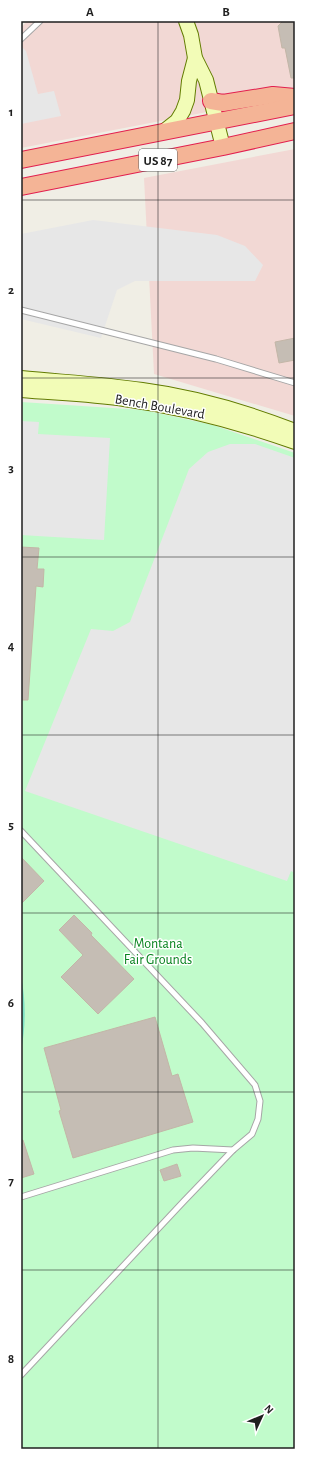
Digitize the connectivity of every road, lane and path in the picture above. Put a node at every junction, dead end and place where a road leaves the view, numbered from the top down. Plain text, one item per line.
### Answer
1 (40, 21) edge
2 (186, 21) edge
3 (21, 39) edge
4 (195, 58) junction
5 (295, 98) edge
6 (211, 101) junction
7 (295, 106) edge
8 (216, 122) junction
9 (295, 131) edge
10 (162, 132) junction
11 (223, 147) junction
12 (21, 160) edge
13 (21, 187) edge
14 (21, 310) edge
15 (21, 378) edge
16 (295, 383) edge
17 (21, 390) edge
18 (295, 431) edge
19 (295, 442) edge
20 (21, 831) edge
21 (233, 1150) junction
22 (21, 1197) edge
23 (21, 1375) edge

1 - 3 lane
2 - 4 main road
4 - 6 main road
4 - 10 main road
5 - 6 highway
6 - 8 main road
7 - 8 highway, US 87
8 - 10 highway, US 87
8 - 11 main road
9 - 11 highway, US 87
10 - 12 highway, US 87
11 - 13 highway, US 87
14 - 16 lane
15 - 18 main road
17 - 19 main road, Bench Boulevard
20 - 21 lane
21 - 22 lane
21 - 23 lane

